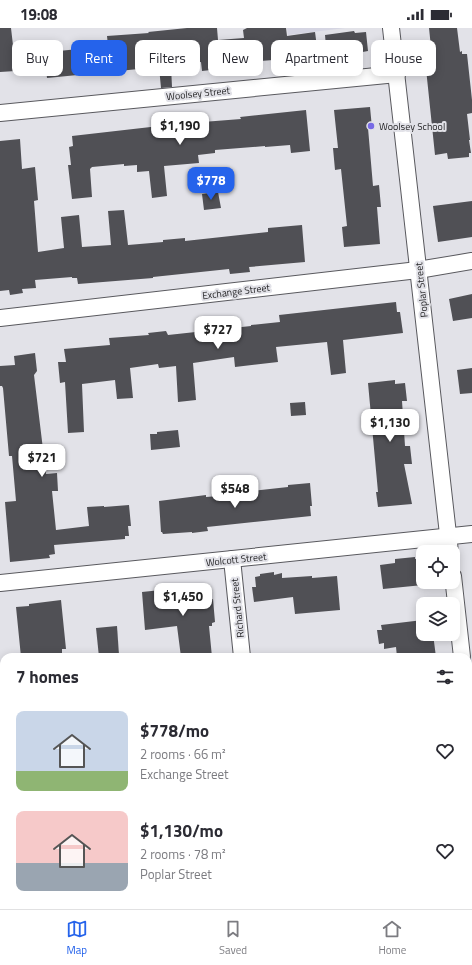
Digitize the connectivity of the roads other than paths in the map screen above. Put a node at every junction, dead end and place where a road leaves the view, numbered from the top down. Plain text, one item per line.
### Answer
1 (392, 28) edge
2 (393, 40) edge
3 (377, 76) edge
4 (397, 76) edge
5 (0, 113) edge
6 (472, 261) edge
7 (418, 270) junction
8 (0, 318) edge
9 (472, 534) edge
10 (449, 544) edge
11 (232, 559) junction
12 (0, 583) edge
13 (454, 589) edge
14 (242, 653) edge
15 (462, 653) edge

1 - 2 street, Poplar Street
3 - 5 street, Woolsey Street
4 - 7 street, Poplar Street
6 - 7 street, Exchange Street
7 - 8 street, Exchange Street
7 - 10 street, Poplar Street
9 - 10 street, Wolcott Street
10 - 11 street, Wolcott Street
11 - 12 street, Wolcott Street
11 - 14 street, Richard Street
13 - 15 street

